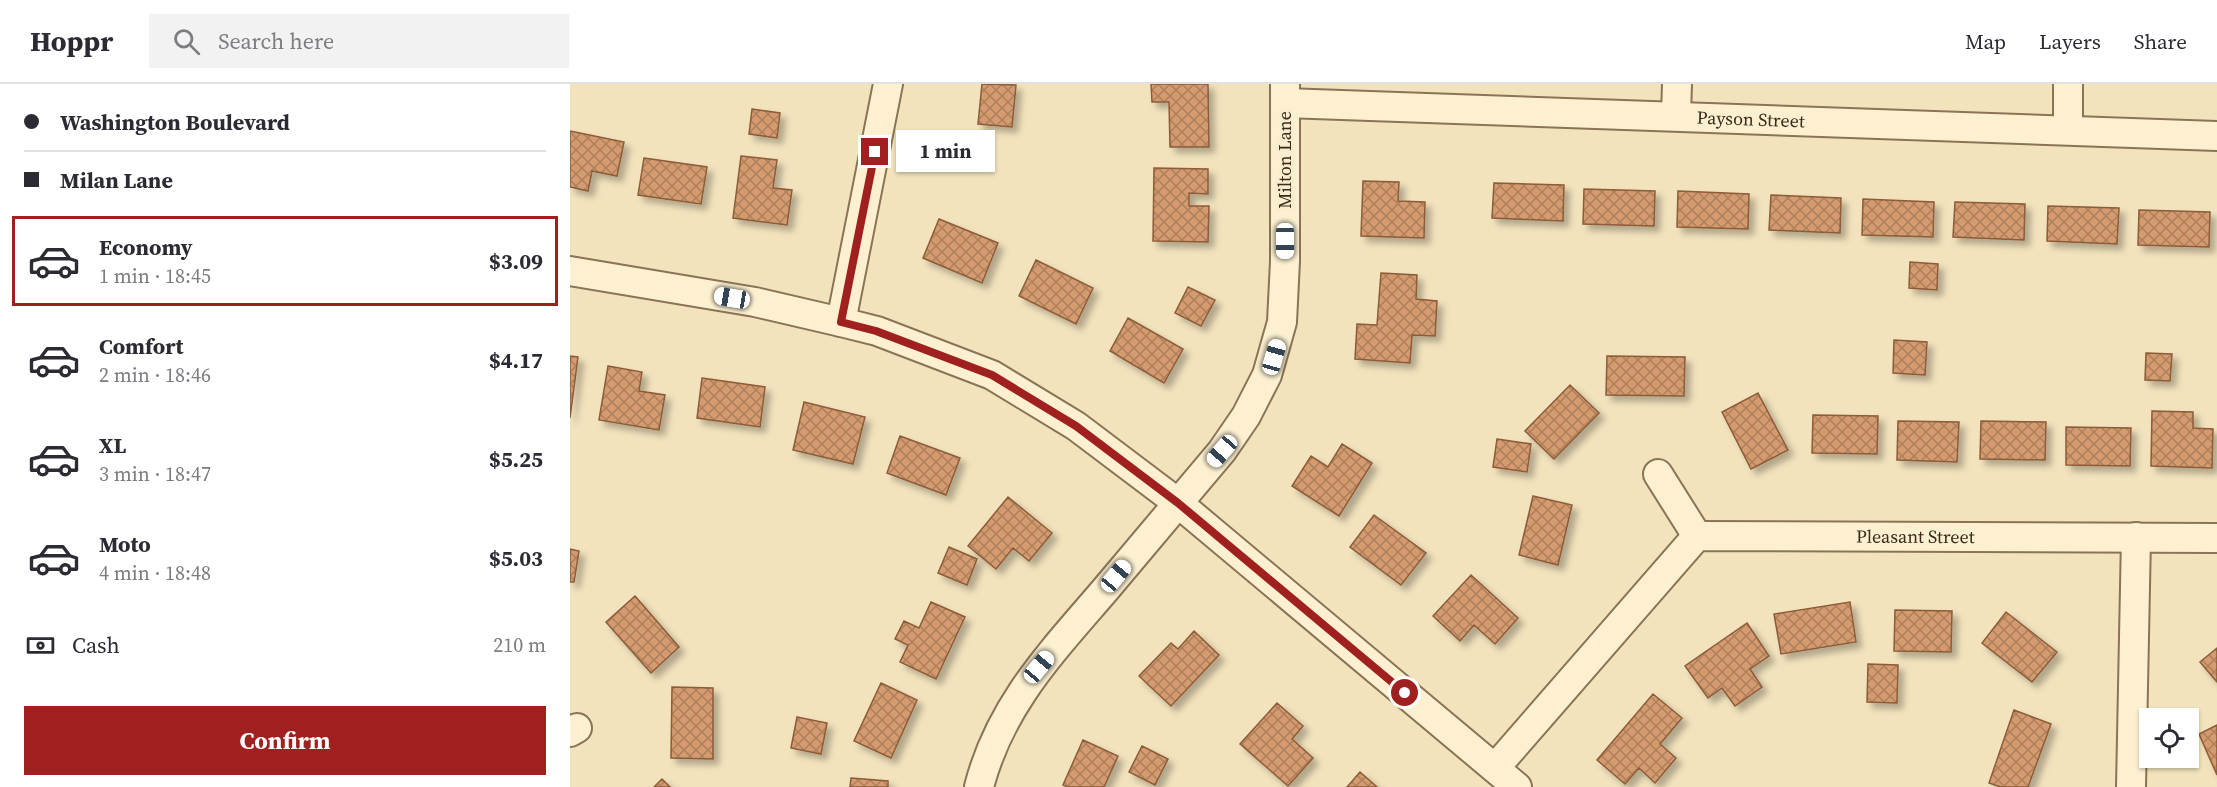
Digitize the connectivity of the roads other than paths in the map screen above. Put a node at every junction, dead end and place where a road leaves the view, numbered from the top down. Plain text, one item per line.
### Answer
1 (888, 84) edge
2 (1677, 84) edge
3 (2068, 84) edge
4 (1285, 93) edge
5 (1676, 115) junction
6 (2068, 130) junction
7 (2217, 136) edge
8 (570, 271) edge
9 (841, 322) junction
10 (1658, 474) dead end
11 (1178, 503) junction
12 (1697, 536) junction
13 (2136, 537) junction
14 (2217, 538) edge
15 (1495, 768) junction
16 (979, 787) edge
17 (1517, 787) edge
18 (2131, 787) edge

1 - 9 street
2 - 5 street
3 - 6 street
4 - 5 street, Payson Street
4 - 11 street, Milton Lane
5 - 6 street, Payson Street
6 - 7 street, Payson Street
8 - 9 street
9 - 11 street
10 - 12 street
11 - 15 street
11 - 16 street, Milton Lane
12 - 13 street, Pleasant Street
12 - 15 street
13 - 14 street, Pleasant Street
13 - 18 street
15 - 17 street

